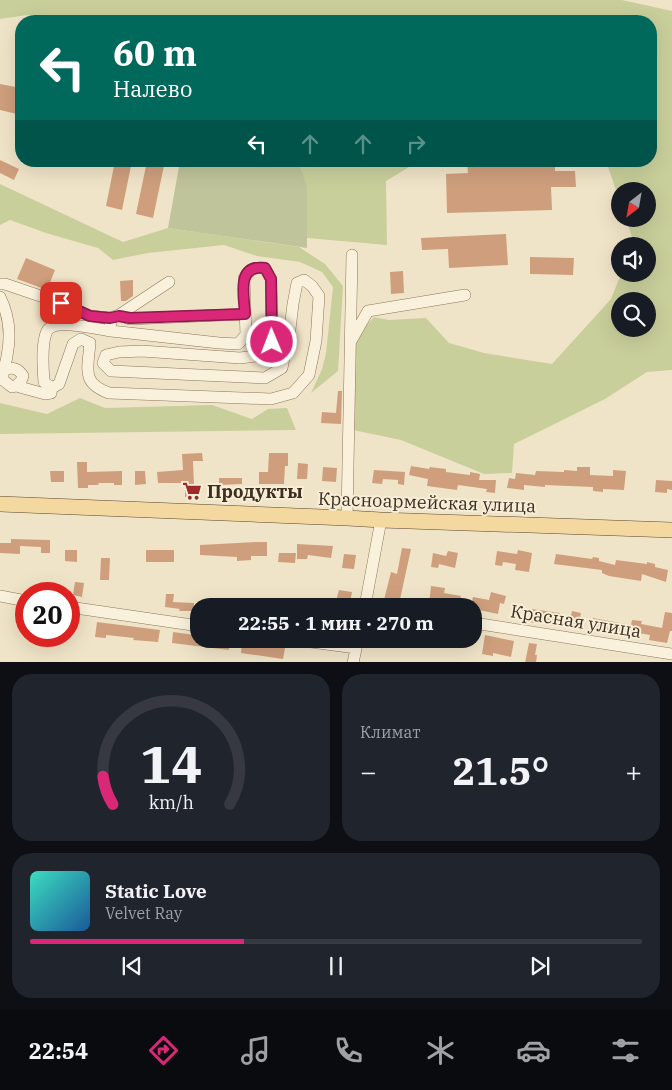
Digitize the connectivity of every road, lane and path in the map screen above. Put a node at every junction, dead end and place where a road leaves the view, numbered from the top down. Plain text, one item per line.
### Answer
1 (352, 255) dead end
2 (170, 282) dead end
3 (0, 284) edge
4 (466, 295) dead end
5 (0, 297) edge
6 (245, 314) junction
7 (114, 317) junction
8 (111, 331) junction
9 (350, 342) junction
10 (52, 388) junction
11 (0, 504) edge
12 (347, 518) junction
13 (381, 520) junction
14 (672, 530) edge
15 (0, 596) edge
16 (368, 598) edge
17 (15, 599) edge
18 (80, 609) edge
19 (482, 624) edge
20 (190, 625) edge
21 (356, 648) edge
22 (672, 654) edge
23 (353, 662) edge

1 - 9 street
2 - 7 street
3 - 7 street
4 - 9 street
5 - 10 street
6 - 7 street
6 - 8 street
6 - 10 street
7 - 8 street
8 - 10 street
9 - 12 street
11 - 12 main road, Красноармейская улица
12 - 13 main road, Красноармейская улица
13 - 14 main road, Красноармейская улица
13 - 16 street
15 - 17 street
18 - 20 street
19 - 22 street, Красная улица
21 - 23 street

